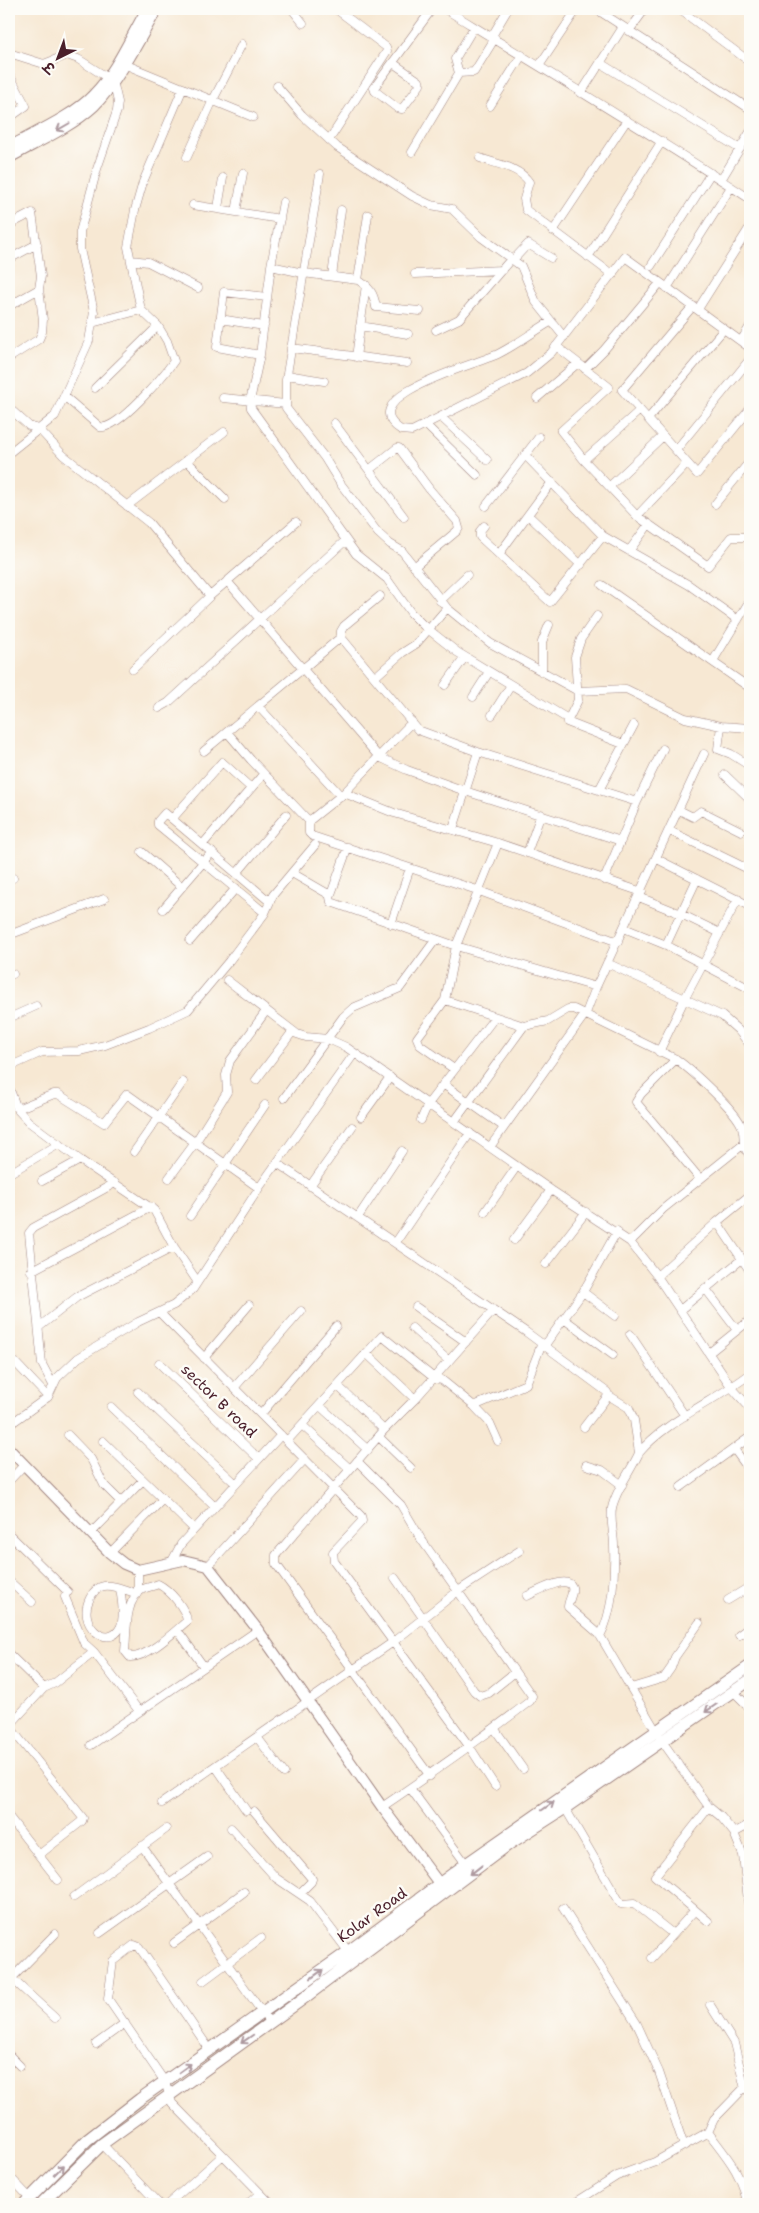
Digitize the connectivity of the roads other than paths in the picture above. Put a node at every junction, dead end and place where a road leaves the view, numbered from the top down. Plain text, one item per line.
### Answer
1 (147, 9) edge
2 (157, 9) edge
3 (292, 9) edge
4 (336, 9) edge
5 (432, 9) edge
6 (447, 9) edge
7 (508, 9) edge
8 (577, 9) edge
9 (596, 9) edge
10 (645, 9) edge
11 (679, 9) edge
12 (303, 23) dead end
13 (474, 27) junction
14 (626, 29) junction
15 (493, 38) junction
16 (242, 44) dead end
17 (9, 53) edge
18 (522, 55) junction
19 (750, 62) edge
20 (393, 63) junction
21 (600, 63) junction
22 (124, 64) junction
23 (539, 66) junction
24 (459, 73) junction
25 (9, 74) edge
26 (110, 79) junction
27 (277, 86) dead end
28 (183, 88) junction
29 (581, 93) junction
30 (213, 100) junction
31 (490, 106) dead end
32 (750, 109) edge
33 (253, 117) dead end
34 (9, 118) edge
35 (627, 120) junction
36 (750, 132) edge
37 (328, 140) junction
38 (662, 141) junction
39 (9, 147) edge
40 (740, 149) junction
41 (412, 152) dead end
42 (187, 157) dead end
43 (9, 158) edge
44 (480, 158) dead end
45 (243, 173) dead end
46 (711, 173) junction
47 (320, 174) dead end
48 (223, 178) dead end
49 (722, 180) junction
50 (731, 187) junction
51 (750, 199) edge
52 (283, 202) dead end
53 (193, 205) dead end
54 (218, 208) junction
55 (341, 210) dead end
56 (236, 212) junction
57 (368, 215) dead end
58 (280, 219) junction
59 (9, 225) edge
60 (750, 227) edge
61 (553, 231) junction
62 (37, 244) junction
63 (588, 257) junction
64 (551, 258) dead end
65 (9, 259) edge
66 (131, 260) junction
67 (512, 260) junction
68 (271, 266) junction
69 (651, 266) dead end
70 (502, 270) junction
71 (303, 273) junction
72 (415, 274) dead end
73 (613, 275) junction
74 (332, 276) junction
75 (358, 280) junction
76 (660, 283) junction
77 (366, 285) junction
78 (198, 288) dead end
79 (667, 288) junction
80 (39, 289) junction
81 (268, 297) junction
82 (9, 306) edge
83 (696, 307) junction
84 (141, 310) junction
85 (420, 311) dead end
86 (220, 319) junction
87 (550, 322) junction
88 (92, 323) junction
89 (158, 326) junction
90 (264, 326) junction
91 (360, 326) junction
92 (750, 326) edge
93 (724, 329) junction
94 (436, 330) dead end
95 (408, 334) dead end
96 (564, 337) junction
97 (741, 341) junction
98 (556, 346) junction
99 (291, 348) junction
100 (750, 348) edge
101 (10, 354) edge
102 (260, 355) junction
103 (356, 356) junction
104 (750, 359) edge
105 (408, 363) dead end
106 (578, 363) junction
107 (585, 369) junction
108 (287, 375) junction
109 (324, 380) dead end
110 (95, 388) dead end
111 (64, 396) junction
112 (223, 398) dead end
113 (537, 398) dead end
114 (250, 400) junction
115 (286, 404) junction
116 (9, 408) edge
117 (750, 409) edge
118 (640, 410) junction
119 (441, 416) junction
120 (648, 419) junction
121 (334, 423) dead end
122 (425, 424) junction
123 (40, 429) junction
124 (224, 432) dead end
125 (663, 436) junction
126 (539, 437) dead end
127 (676, 450) junction
128 (9, 453) edge
129 (525, 455) junction
130 (186, 460) junction
131 (487, 460) dead end
132 (584, 460) junction
133 (750, 461) edge
134 (687, 463) junction
135 (370, 470) junction
136 (477, 475) dead end
137 (552, 482) junction
138 (610, 486) junction
139 (225, 499) dead end
140 (715, 504) dead end
141 (127, 506) junction
142 (486, 506) dead end
143 (528, 515) junction
144 (637, 516) junction
145 (404, 517) dead end
146 (296, 522) dead end
147 (649, 524) junction
148 (484, 526) dead end
149 (603, 536) junction
150 (750, 536) edge
151 (346, 540) junction
152 (629, 551) junction
153 (499, 554) junction
154 (581, 565) junction
155 (414, 566) junction
156 (467, 575) dead end
157 (226, 582) junction
158 (602, 584) dead end
159 (210, 596) junction
160 (380, 596) dead end
161 (750, 600) edge
162 (440, 601) junction
163 (448, 608) junction
164 (598, 616) dead end
165 (259, 619) junction
166 (738, 620) junction
167 (549, 625) dead end
168 (428, 630) junction
169 (341, 637) junction
170 (465, 657) junction
171 (713, 661) junction
172 (133, 669) dead end
173 (303, 670) junction
174 (489, 672) junction
175 (542, 672) junction
176 (375, 677) junction
177 (446, 685) dead end
178 (511, 685) junction
179 (750, 688) edge
180 (578, 691) junction
181 (473, 697) dead end
182 (258, 706) junction
183 (159, 708) dead end
184 (492, 715) dead end
185 (568, 719) junction
186 (412, 722) junction
187 (634, 725) dead end
188 (722, 726) junction
189 (750, 728) edge
190 (228, 732) junction
191 (623, 744) junction
192 (663, 749) dead end
193 (204, 751) dead end
194 (478, 752) junction
195 (704, 754) dead end
196 (379, 757) junction
197 (750, 766) edge
198 (724, 775) dead end
199 (260, 778) dead end
200 (251, 788) junction
201 (599, 790) junction
202 (465, 791) junction
203 (343, 794) junction
204 (750, 799) edge
205 (637, 802) junction
206 (679, 810) junction
207 (541, 814) junction
208 (286, 815) dead end
209 (172, 819) junction
210 (309, 821) junction
211 (453, 829) junction
212 (670, 831) junction
213 (741, 831) dead end
214 (621, 841) junction
215 (498, 843) junction
216 (203, 844) junction
217 (314, 844) dead end
218 (348, 847) junction
219 (142, 852) dead end
220 (212, 852) junction
221 (527, 853) junction
222 (657, 858) junction
223 (204, 862) junction
224 (410, 868) junction
225 (750, 870) edge
226 (237, 873) junction
227 (292, 873) junction
228 (697, 879) junction
229 (604, 880) junction
230 (182, 887) junction
231 (236, 888) junction
232 (478, 890) junction
233 (640, 894) junction
234 (330, 896) junction
235 (104, 899) dead end
236 (738, 900) junction
237 (269, 901) junction
238 (750, 906) edge
239 (163, 909) dead end
240 (265, 913) junction
241 (681, 914) junction
242 (391, 924) junction
243 (624, 928) junction
244 (720, 933) junction
245 (9, 936) edge
246 (436, 939) junction
247 (190, 941) dead end
248 (618, 942) junction
249 (666, 945) junction
250 (456, 946) junction
251 (608, 963) junction
252 (704, 964) junction
253 (227, 980) dead end
254 (596, 987) junction
255 (750, 987) edge
256 (685, 998) junction
257 (445, 1000) junction
258 (36, 1006) dead end
259 (266, 1011) junction
260 (586, 1013) junction
261 (495, 1017) junction
262 (9, 1018) edge
263 (524, 1026) junction
264 (293, 1031) junction
265 (328, 1038) junction
266 (750, 1045) edge
267 (660, 1052) junction
268 (354, 1054) junction
269 (676, 1059) junction
270 (9, 1067) edge
271 (454, 1069) junction
272 (390, 1078) junction
273 (256, 1080) dead end
274 (183, 1082) dead end
275 (443, 1084) junction
276 (9, 1087) edge
277 (284, 1098) dead end
278 (469, 1101) junction
279 (428, 1104) junction
280 (265, 1105) dead end
281 (18, 1110) junction
282 (159, 1117) junction
283 (360, 1117) dead end
284 (421, 1120) dead end
285 (454, 1122) junction
286 (352, 1127) dead end
287 (504, 1127) junction
288 (470, 1133) junction
289 (750, 1139) edge
290 (195, 1143) junction
291 (59, 1144) junction
292 (743, 1146) junction
293 (490, 1147) junction
294 (402, 1151) dead end
295 (134, 1152) dead end
296 (750, 1156) edge
297 (80, 1160) junction
298 (226, 1163) junction
299 (277, 1164) junction
300 (517, 1166) junction
301 (10, 1173) dead end
302 (169, 1178) dead end
303 (700, 1179) junction
304 (42, 1181) dead end
305 (115, 1183) junction
306 (310, 1186) junction
307 (259, 1188) junction
308 (551, 1190) junction
309 (750, 1195) edge
310 (151, 1207) junction
311 (485, 1212) dead end
312 (586, 1212) junction
313 (190, 1216) dead end
314 (358, 1218) junction
315 (717, 1222) junction
316 (617, 1231) junction
317 (514, 1240) dead end
318 (396, 1242) junction
319 (630, 1242) junction
320 (174, 1247) junction
321 (742, 1260) junction
322 (546, 1264) dead end
323 (31, 1271) junction
324 (750, 1271) edge
325 (657, 1276) junction
326 (197, 1281) junction
327 (706, 1288) junction
328 (583, 1292) junction
329 (249, 1305) dead end
330 (416, 1307) dead end
331 (680, 1310) junction
332 (302, 1311) dead end
333 (493, 1311) junction
334 (160, 1313) junction
335 (615, 1316) dead end
336 (564, 1319) junction
337 (750, 1320) edge
338 (336, 1326) dead end
339 (39, 1327) junction
340 (412, 1328) dead end
341 (737, 1330) junction
342 (630, 1334) dead end
343 (466, 1342) junction
344 (544, 1344) junction
345 (366, 1353) junction
346 (709, 1353) junction
347 (613, 1355) dead end
348 (9, 1356) edge
349 (204, 1358) junction
350 (449, 1361) junction
351 (159, 1363) dead end
352 (750, 1374) edge
353 (434, 1378) junction
354 (53, 1385) junction
355 (338, 1386) junction
356 (234, 1388) junction
357 (732, 1388) junction
358 (138, 1392) dead end
359 (608, 1395) junction
360 (48, 1397) junction
361 (416, 1399) junction
362 (320, 1406) junction
363 (474, 1406) junction
364 (111, 1407) dead end
365 (750, 1408) edge
366 (261, 1414) junction
367 (685, 1416) junction
368 (9, 1424) edge
369 (302, 1425) junction
370 (584, 1427) dead end
371 (384, 1430) junction
372 (68, 1435) dead end
373 (281, 1435) junction
374 (378, 1437) junction
375 (750, 1437) edge
376 (103, 1441) dead end
377 (287, 1441) junction
378 (498, 1441) dead end
379 (9, 1449) edge
380 (734, 1449) junction
381 (368, 1450) junction
382 (640, 1453) junction
383 (259, 1458) junction
384 (305, 1459) junction
385 (357, 1461) junction
386 (586, 1465) dead end
387 (24, 1466) junction
388 (411, 1468) dead end
389 (350, 1469) junction
390 (750, 1470) edge
391 (143, 1480) junction
392 (9, 1481) edge
393 (236, 1484) junction
394 (622, 1485) junction
395 (681, 1487) dead end
396 (333, 1490) junction
397 (162, 1500) junction
398 (121, 1502) junction
399 (215, 1507) junction
400 (194, 1529) junction
401 (91, 1533) junction
402 (9, 1534) edge
403 (519, 1551) dead end
404 (110, 1553) junction
405 (172, 1561) junction
406 (208, 1566) junction
407 (138, 1570) junction
408 (395, 1578) dead end
409 (9, 1581) edge
410 (120, 1589) junction
411 (750, 1589) edge
412 (458, 1591) junction
413 (138, 1594) junction
414 (527, 1596) dead end
415 (728, 1600) dead end
416 (32, 1602) dead end
417 (423, 1619) junction
418 (700, 1623) dead end
419 (750, 1627) edge
420 (258, 1630) junction
421 (181, 1635) dead end
422 (739, 1635) dead end
423 (600, 1636) junction
424 (393, 1642) junction
425 (94, 1652) junction
426 (9, 1654) edge
427 (750, 1666) edge
428 (204, 1667) junction
429 (352, 1671) junction
430 (515, 1672) junction
431 (750, 1680) edge
432 (44, 1688) junction
433 (631, 1688) junction
434 (734, 1692) junction
435 (308, 1701) junction
436 (750, 1708) edge
437 (139, 1711) junction
438 (9, 1726) edge
439 (494, 1728) junction
440 (659, 1736) junction
441 (257, 1738) junction
442 (91, 1745) dead end
443 (469, 1746) junction
444 (216, 1767) junction
445 (523, 1769) dead end
446 (284, 1773) dead end
447 (430, 1776) junction
448 (495, 1786) dead end
449 (410, 1788) junction
450 (579, 1791) junction
451 (162, 1803) dead end
452 (382, 1807) junction
453 (709, 1807) junction
454 (564, 1808) junction
455 (9, 1817) edge
456 (750, 1824) edge
457 (231, 1828) dead end
458 (166, 1829) dead end
459 (734, 1833) junction
460 (142, 1846) junction
461 (38, 1855) junction
462 (207, 1857) dead end
463 (466, 1864) junction
464 (58, 1880) dead end
465 (170, 1883) junction
466 (442, 1888) junction
467 (244, 1892) dead end
468 (300, 1893) junction
469 (74, 1896) dead end
470 (563, 1908) dead end
471 (695, 1910) junction
472 (750, 1919) edge
473 (708, 1921) dead end
474 (198, 1925) junction
475 (55, 1934) dead end
476 (100, 1934) dead end
477 (673, 1934) junction
478 (261, 1938) dead end
479 (174, 1943) dead end
480 (352, 1956) junction
481 (652, 1958) dead end
482 (227, 1964) junction
483 (10, 1978) edge
484 (203, 1981) dead end
485 (710, 2005) dead end
486 (263, 2013) junction
487 (54, 2018) dead end
488 (124, 2023) junction
489 (270, 2023) junction
490 (96, 2044) dead end
491 (210, 2050) junction
492 (9, 2055) edge
493 (20, 2066) dead end
494 (165, 2082) junction
495 (749, 2086) edge
496 (168, 2095) junction
497 (708, 2132) junction
498 (9, 2139) edge
499 (102, 2144) junction
500 (684, 2146) junction
501 (9, 2148) edge
502 (222, 2156) junction
503 (9, 2176) edge
504 (260, 2193) junction
505 (27, 2201) edge
506 (174, 2203) edge
507 (41, 2204) edge
508 (159, 2204) edge
509 (248, 2204) edge
510 (271, 2204) edge
511 (574, 2204) edge
512 (747, 2204) edge

1 - 26 street
2 - 22 street
3 - 12 street
4 - 37 street
5 - 20 street
6 - 13 street
7 - 15 street
8 - 23 street
9 - 14 street
10 - 14 street
11 - 19 street
13 - 15 street
13 - 24 street
14 - 21 street
14 - 32 street
15 - 18 street
15 - 24 street
16 - 30 street
17 - 26 street
18 - 23 street
18 - 31 street
20 - 20 street
21 - 29 street
21 - 40 street
22 - 26 street
22 - 28 street
23 - 29 street
24 - 41 street
25 - 34 street
26 - 39 street
26 -> 43 street
26 - 88 street
27 - 37 street
28 - 30 street
28 - 66 street
29 - 35 street
30 - 33 street
30 - 42 street
35 - 38 street
35 - 61 street
36 - 40 street
37 - 67 street
38 - 46 street
38 - 63 street
40 - 49 street
44 - 61 street
45 - 56 street
46 - 49 street
46 - 69 street
47 - 71 street
48 - 54 street
49 - 50 street
50 - 51 street
50 - 79 street
52 - 58 street
53 - 54 street
54 - 56 street
55 - 74 street
56 - 58 street
57 - 75 street
58 - 68 street
59 - 62 street
60 - 83 street
61 - 63 street
62 - 65 street
62 - 80 street
63 - 73 street
64 - 67 street
66 - 78 street
66 - 84 street
67 - 70 street
67 - 87 street
68 - 71 street
68 - 81 street
70 - 72 street
70 - 94 street
71 - 74 street
71 - 99 street
73 - 76 street
73 - 96 street
74 - 75 street
75 - 77 street
76 - 79 street
76 - 107 street
77 - 85 street
77 - 91 street
79 - 83 street
80 - 82 street
80 - 101 street
81 - 86 street
81 - 90 street
83 - 93 street
83 - 118 street
84 - 88 street
84 - 89 street
86 - 90 street
86 - 102 street
87 - 96 street
87 - 122 street
88 - 111 street
89 - 110 street
89 - 111 street
90 - 102 street
91 - 95 street
91 - 103 street
92 - 97 street
93 - 97 street
93 - 120 street
96 - 98 street
97 - 100 street
98 - 106 street
98 - 119 street
99 - 103 street
99 - 108 street
102 - 114 street
103 - 105 street
104 - 127 street
106 - 107 street
106 - 113 street
107 - 132 street
108 - 109 street
108 - 115 street
111 - 123 street
112 - 114 street
114 - 115 street
114 - 151 street
115 - 155 street
116 - 123 street
117 - 134 street
118 - 120 street
118 - 132 street
119 - 122 street
119 - 131 street
120 - 125 street
121 - 135 street
122 - 136 street
123 - 128 street
123 - 141 street
124 - 130 street
125 - 127 street
125 - 138 street
126 - 129 street
127 - 134 street
129 - 137 street
129 - 142 street
130 - 139 street
130 - 141 street
132 - 138 street
133 - 140 street
134 - 144 street
135 - 145 street
135 - 155 street
137 - 143 street
137 - 149 street
138 - 144 street
141 - 159 street
143 - 153 street
143 - 154 street
144 - 147 street
146 - 157 street
147 - 150 street
147 - 152 street
148 - 153 street
149 - 152 street
149 - 154 street
151 - 165 street
151 - 168 street
152 - 166 street
153 - 154 street
155 - 162 street
156 - 162 street
157 - 159 street
157 - 165 street
158 - 171 street
159 - 172 street
160 - 169 street
161 - 166 street
162 - 163 street
163 - 168 street
163 - 175 street
164 - 180 street
165 - 173 street
165 - 183 street
166 - 171 street
167 - 175 street
168 - 170 street
168 - 176 street
169 - 173 street
169 - 176 street
170 - 174 street
170 - 177 street
171 - 179 street
173 - 182 street
173 - 196 street
174 - 178 street
174 - 181 street
175 - 180 street
176 - 186 street
178 - 184 street
178 - 185 street
180 - 185 street
180 - 188 street
182 - 190 street
182 - 203 street
185 - 191 street
186 - 194 street
186 - 196 street
187 - 191 street
188 - 189 street
188 - 197 street
190 - 193 street
190 - 210 street
191 - 201 street
192 - 205 street
194 - 201 street
194 - 202 street
195 - 206 street
196 - 202 street
196 - 203 street
198 - 204 street
199 - 200 street
200 - 209 street
200 - 216 street
201 - 205 street
202 - 207 street
202 - 211 street
203 - 210 street
203 - 211 street
205 - 214 street
206 - 212 street
206 - 213 street
207 - 214 street
207 - 221 street
208 - 226 street
209 - 216 street
209 - 223 street
210 - 218 street
211 - 215 street
212 - 222 street
212 - 225 street
214 - 229 street
215 - 221 street
215 - 232 street
216 - 220 street
217 - 227 street
218 - 224 street
218 - 234 street
219 - 230 street
220 - 223 street
220 - 226 street
221 - 229 street
222 - 228 street
222 - 233 street
223 - 230 street
223 - 231 street
224 - 232 street
224 - 242 street
226 - 237 street
227 - 234 street
227 - 237 street
228 - 236 street
228 - 241 street
229 - 233 street
230 - 239 street
231 - 240 street
231 - 247 street
232 - 248 street
232 - 250 street
233 - 241 street
233 - 243 street
234 - 242 street
235 - 245 street
236 - 238 street
236 - 244 street
237 - 240 street
240 - 270 street
241 - 244 street
241 - 249 street
242 - 246 street
243 - 248 street
243 - 249 street
244 - 252 street
246 - 250 street
246 - 265 street
248 - 251 street
249 - 252 street
250 - 254 street
250 - 257 street
251 - 254 street
251 - 256 street
252 - 255 street
252 - 256 street
253 - 259 street
254 - 260 street
256 - 266 street
256 - 267 street
257 - 261 street
257 - 271 street
258 - 262 street
259 - 264 street
259 - 290 street
260 - 263 street
260 - 267 street
260 - 287 street
261 - 263 street
261 - 271 street
263 - 278 street
264 - 265 street
264 - 273 street
265 - 268 street
265 - 277 street
267 - 269 street
268 - 272 street
268 - 299 street
269 - 292 street
269 - 303 street
271 - 275 street
272 - 279 street
272 - 283 street
274 - 282 street
275 - 278 street
275 - 279 street
276 - 281 street
278 - 285 street
278 - 287 street
279 - 284 street
279 - 285 street
280 - 298 street
281 - 282 street
281 - 291 street
282 - 290 street
282 - 295 street
285 - 288 street
286 - 306 street
287 - 293 street
288 - 293 street
288 - 318 street
289 - 292 street
290 - 298 street
290 - 302 street
291 - 297 street
291 - 301 street
292 - 296 street
292 - 303 street
293 - 300 street
294 - 314 street
297 - 304 street
297 - 305 street
298 - 307 street
298 - 313 street
299 - 306 street
299 - 307 street
300 - 308 street
300 - 311 street
303 - 319 street
305 - 310 street
305 - 323 street
306 - 314 street
307 - 326 street
308 - 312 street
308 - 317 street
309 - 315 street
310 - 320 street
310 - 323 street
312 - 316 street
312 - 322 street
314 - 318 street
315 - 321 street
315 - 325 street
316 - 319 street
316 - 328 street
318 - 333 street
319 - 325 street
320 - 326 street
320 - 339 street
321 - 324 street
321 - 327 street
323 - 339 street
325 - 331 street
326 - 334 street
327 - 331 street
327 - 341 street
328 - 335 street
328 - 336 street
329 - 349 street
330 - 343 street
331 - 346 street
332 - 356 street
333 - 343 street
333 - 344 street
334 - 349 street
334 - 354 street
336 - 344 street
336 - 347 street
337 - 341 street
338 - 366 street
339 - 354 street
340 - 350 street
341 - 346 street
342 - 367 street
343 - 350 street
344 - 359 street
344 - 363 street
345 - 353 street
345 - 355 street
345 - 361 street
346 - 357 street
348 - 360 street
349 - 356 street
350 - 353 street
351 - 383 street, sector B road
352 - 357 street
353 - 361 street
353 - 363 street
354 - 360 street
355 - 362 street
355 - 371 street
356 - 366 street
357 - 365 street
357 - 367 street
358 - 393 street
359 - 370 street
359 - 382 street
360 - 368 street
361 - 371 street
362 - 369 street
362 - 381 street
363 - 378 street
364 - 399 street
366 - 373 street
367 - 382 street
369 - 377 street
369 - 389 street
371 - 374 street
372 - 398 street
373 - 377 street
373 - 383 street
374 - 381 street
374 - 388 street
375 - 380 street
376 - 391 street
377 - 384 street
379 - 387 street
380 - 390 street
380 - 395 street
381 - 385 street
382 - 394 street
383 - 393 street
384 - 396 street
384 - 406 street
385 - 389 street
385 - 412 street
386 - 394 street
387 - 392 street
387 - 401 street
389 - 396 street
391 - 397 street
391 - 398 street
393 - 399 street
394 - 423 street
396 - 424 street
396 - 429 street
397 - 400 street
397 - 404 street
398 - 401 street
399 - 400 street
400 - 405 street
401 - 404 street
402 - 425 street
403 - 412 street
404 - 407 street
405 - 406 street
405 - 407 street
406 - 420 street
407 - 413 street
408 - 417 street
409 - 416 street
410 - 410 street
410 - 413 street
411 - 415 street
412 - 417 street
412 - 430 street
413 - 413 street
414 - 423 street
417 - 424 street
417 - 430 street
418 - 433 street
419 - 422 street
420 - 428 street
420 - 435 street
421 - 428 street
423 - 433 street
424 - 429 street
424 - 443 street
425 - 432 street
425 - 437 street
426 - 432 street
427 - 440 main road, Kolar Road
428 - 437 street
429 - 435 street
429 - 447 street
430 - 439 street
431 - 434 main road, Kolar Road
432 - 438 street
433 - 440 street
434 - 436 street
434 -> 440 main road, Kolar Road
435 - 441 street
435 - 452 street
437 - 442 street
438 - 461 street
439 - 443 street
439 - 445 street
440 - 450 main road, Kolar Road
440 - 453 street
441 - 444 street
441 - 446 street
443 - 447 street
443 - 448 street
444 - 451 street
444 - 468 street
447 - 449 street
449 - 452 street
449 - 463 street
450 - 454 main road, Kolar Road
463 -> 450 main road, Kolar Road
452 - 466 street
453 - 459 street
453 - 471 street
454 -> 466 main road, Kolar Road
454 - 477 street
455 - 461 street
456 - 459 street
457 - 468 street
458 - 460 street
459 - 472 street
460 - 465 street
460 - 469 street
461 - 464 street
462 - 465 street
463 - 466 main road, Kolar Road
465 - 474 street
465 - 476 street
466 - 480 main road, Kolar Road
467 - 474 street
468 - 480 street
470 - 500 street
471 - 473 street
471 - 477 street
474 - 479 street
474 - 482 street
475 - 483 street
477 - 481 street
478 - 482 street
486 -> 480 main road, Kolar Road
480 - 489 main road, Kolar Road
482 - 484 street
482 - 486 street
483 - 487 street
485 - 495 street
486 - 489 street
486 - 491 main road, Kolar Road
488 - 490 street
488 - 491 street
488 - 494 street
489 -> 496 main road, Kolar Road
494 -> 491 main road, Kolar Road
492 - 493 street
494 - 496 street
505 -> 494 main road, Kolar Road
495 - 497 street
496 - 499 main road, Kolar Road
496 - 502 street
497 - 500 street
497 - 512 street
498 - 501 street
499 - 507 main road, Kolar Road
499 - 508 street
500 - 511 street
502 - 504 street
502 - 506 street
503 - 505 street
504 - 509 street
504 - 510 street

